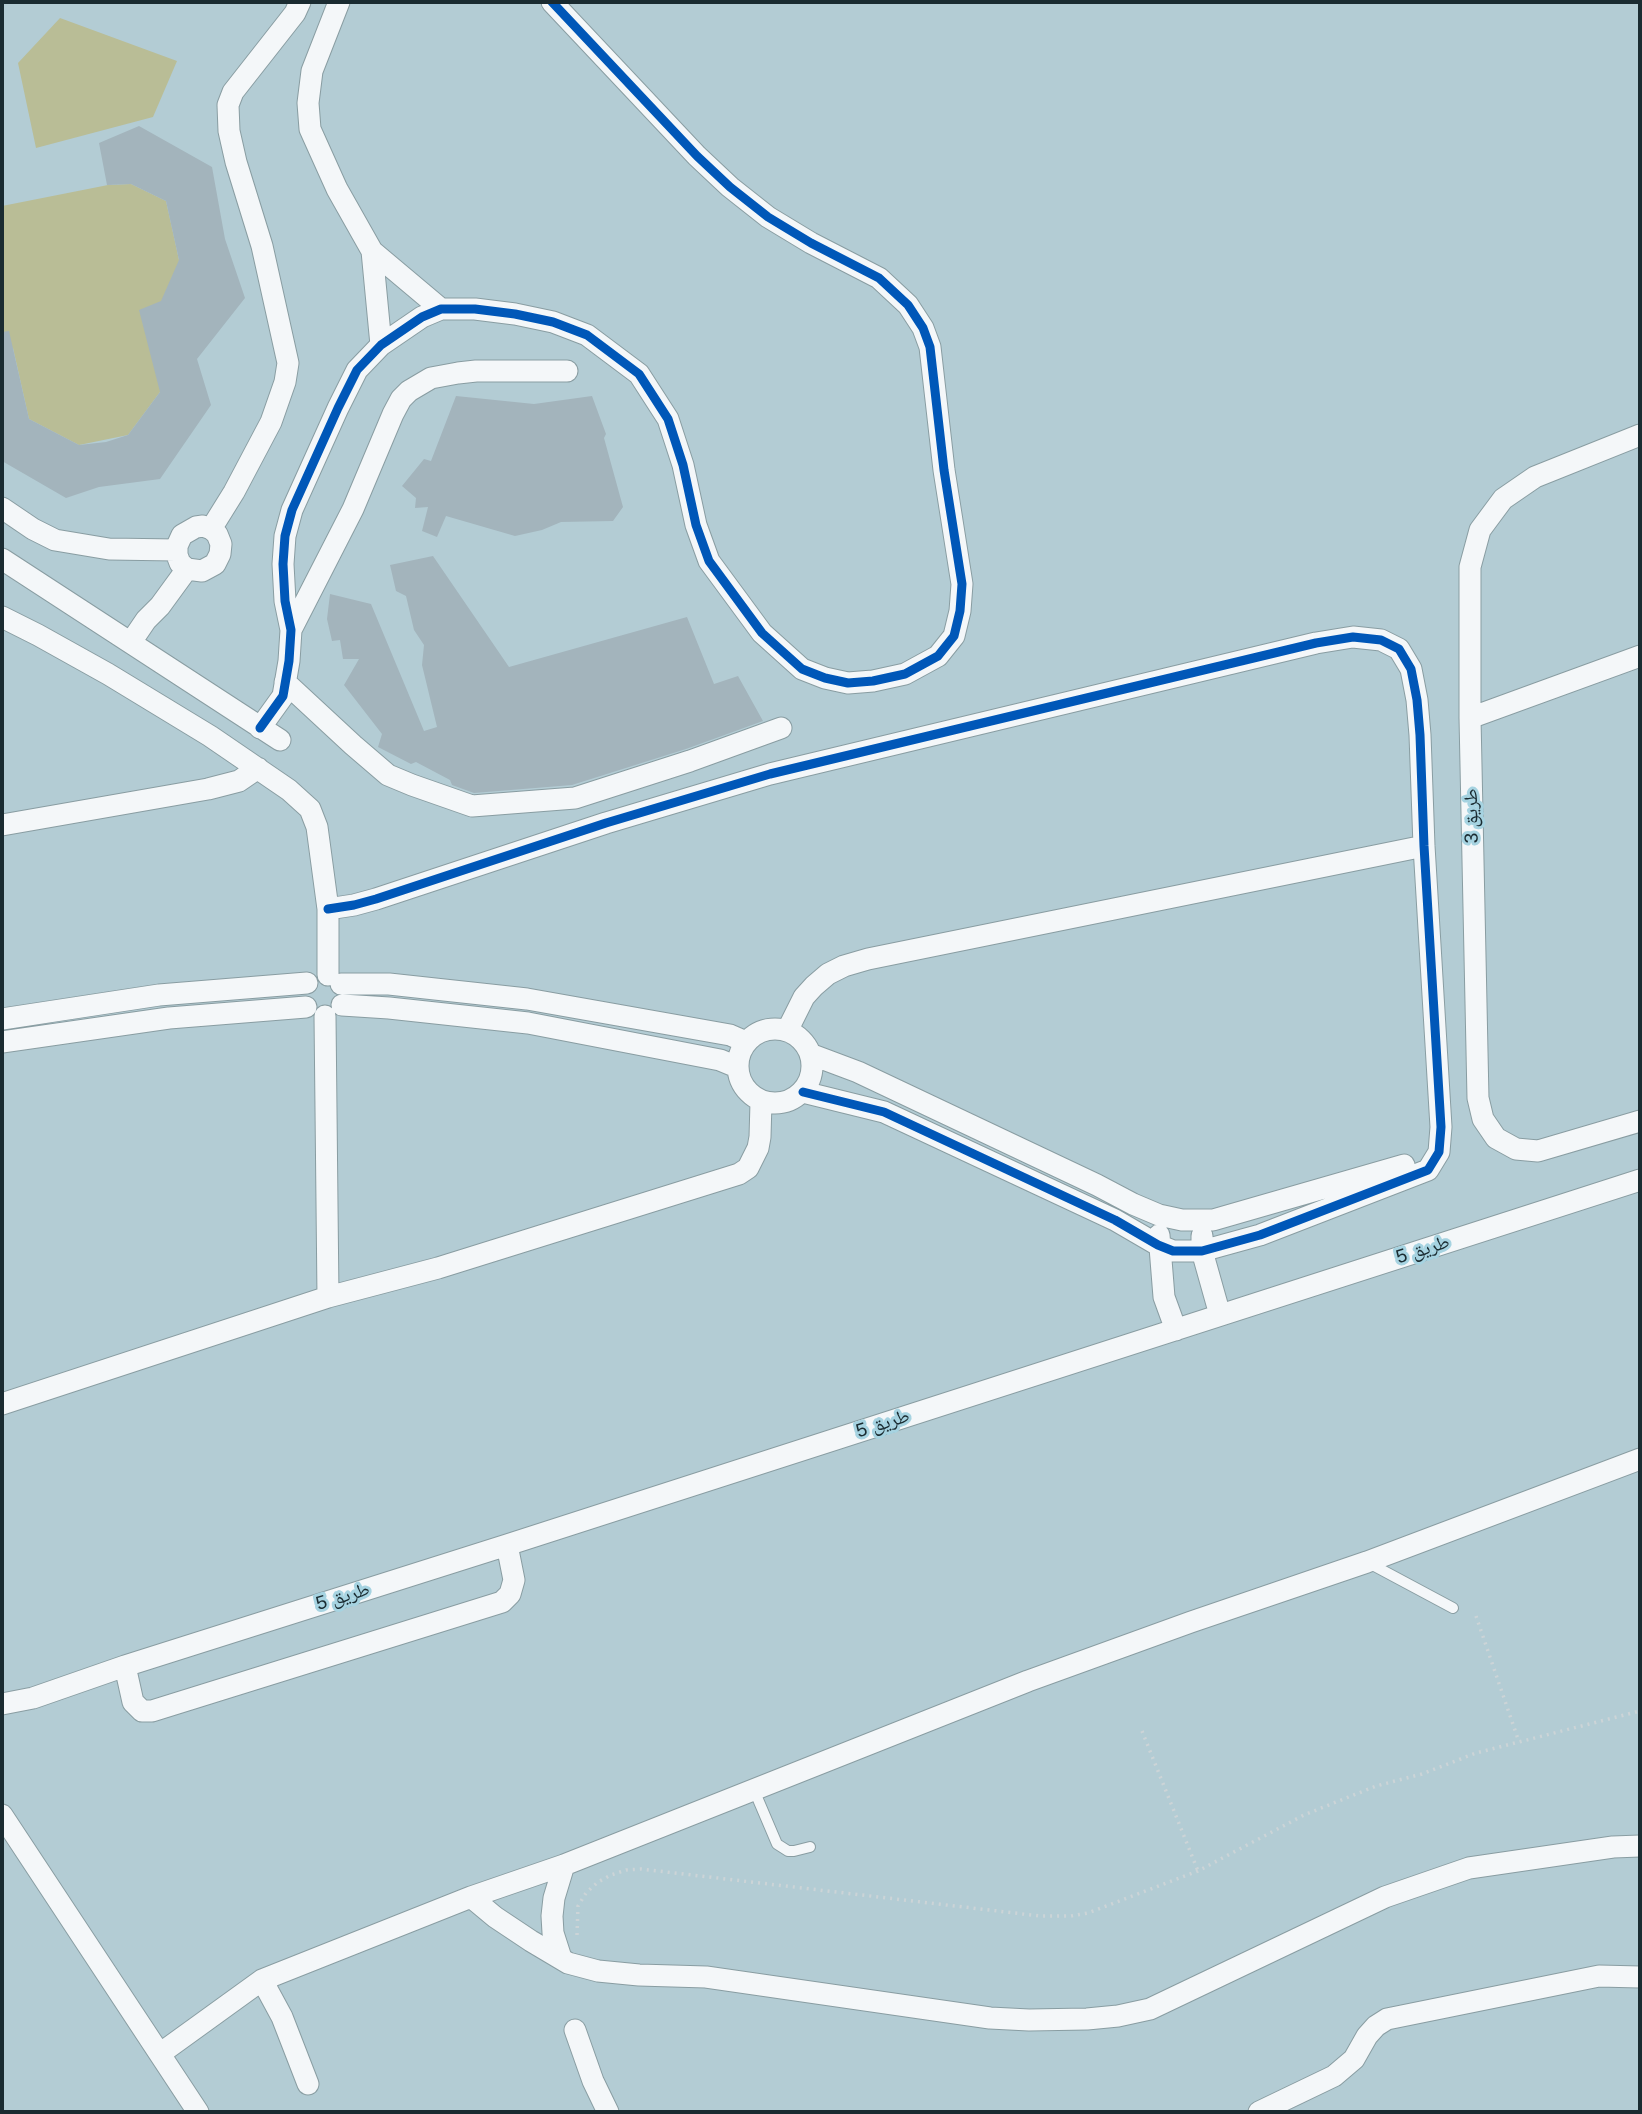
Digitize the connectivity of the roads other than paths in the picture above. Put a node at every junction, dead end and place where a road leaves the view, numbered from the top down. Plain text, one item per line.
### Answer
1 (300, 2) edge
2 (339, 2) edge
3 (552, 2) edge
4 (372, 251) junction
5 (441, 309) junction
6 (381, 345) junction
7 (567, 372) dead end
8 (1640, 436) edge
9 (2, 508) edge
10 (211, 529) junction
11 (176, 550) junction
12 (2, 559) edge
13 (187, 569) junction
14 (2, 617) edge
15 (291, 630) junction
16 (131, 642) junction
17 (1640, 656) edge
18 (285, 682) junction
19 (1470, 718) junction
20 (260, 728) junction
21 (781, 728) dead end
22 (280, 740) dead end
23 (258, 768) junction
24 (2, 825) edge
25 (1424, 846) junction
26 (328, 909) junction
27 (334, 979) junction
28 (307, 983) junction
29 (324, 1010) junction
30 (5, 1018) edge
31 (787, 1031) junction
32 (7, 1041) edge
33 (746, 1042) junction
34 (810, 1054) junction
35 (737, 1067) junction
36 (803, 1092) junction
37 (761, 1102) junction
38 (1640, 1121) edge
39 (1439, 1152) junction
40 (1640, 1180) edge
41 (1159, 1215) junction
42 (1203, 1220) junction
43 (1158, 1245) junction
44 (1202, 1251) junction
45 (328, 1297) junction
46 (1220, 1315) junction
47 (1176, 1329) junction
48 (2, 1404) edge
49 (1640, 1459) edge
50 (507, 1545) junction
51 (1367, 1562) junction
52 (1453, 1608) dead end
53 (125, 1666) junction
54 (2, 1704) edge
55 (754, 1790) junction
56 (2, 1815) edge
57 (1640, 1846) edge
58 (810, 1847) dead end
59 (564, 1864) junction
60 (471, 1897) junction
61 (568, 1961) junction
62 (1640, 1977) edge
63 (262, 1980) junction
64 (575, 2030) dead end
65 (161, 2053) junction
66 (308, 2084) dead end
67 (198, 2112) edge
68 (608, 2112) edge
69 (1259, 2112) edge

1 - 10 street
2 - 4 street
3 - 5 street
4 - 5 street
4 - 6 street
5 - 6 street
6 - 15 street
7 - 15 street
8 - 19 street, طريق 3
9 - 11 street
10 - 11 street
10 - 13 street
11 - 13 street
12 - 16 street
13 - 16 street
14 - 23 street
15 - 18 street
16 - 20 street
17 - 19 street
18 - 20 street
18 - 21 street
19 - 38 street, طريق 3
20 - 22 street
23 - 24 street
23 - 26 street
25 - 26 street
25 - 31 street
25 - 39 street
26 - 27 street
27 - 28 street
27 - 29 street
27 - 33 street
28 - 29 street
28 - 30 street
29 - 32 street
29 - 35 street
29 - 45 street
30 - 32 street
31 - 33 street
31 - 34 street
33 - 35 street
34 - 36 street
34 - 41 street
35 - 37 street
36 - 37 street
36 - 43 street
37 - 45 street
39 - 42 street
39 - 44 street
40 - 46 street, طريق 5
41 - 42 street
41 - 43 street
42 - 44 street
43 - 44 street
43 - 47 street
44 - 46 street
45 - 48 street
46 - 47 street, طريق 5
47 - 50 street, طريق 5
49 - 51 street
50 - 53 street, طريق 5
50 - 53 street
51 - 52 lane
51 - 55 street
53 - 54 street, طريق 5
55 - 58 lane
55 - 59 street
56 - 65 street
57 - 61 street
59 - 60 street
59 - 61 street
60 - 61 street
60 - 63 street
62 - 69 street
63 - 65 street
63 - 66 street
64 - 68 street
65 - 67 street

